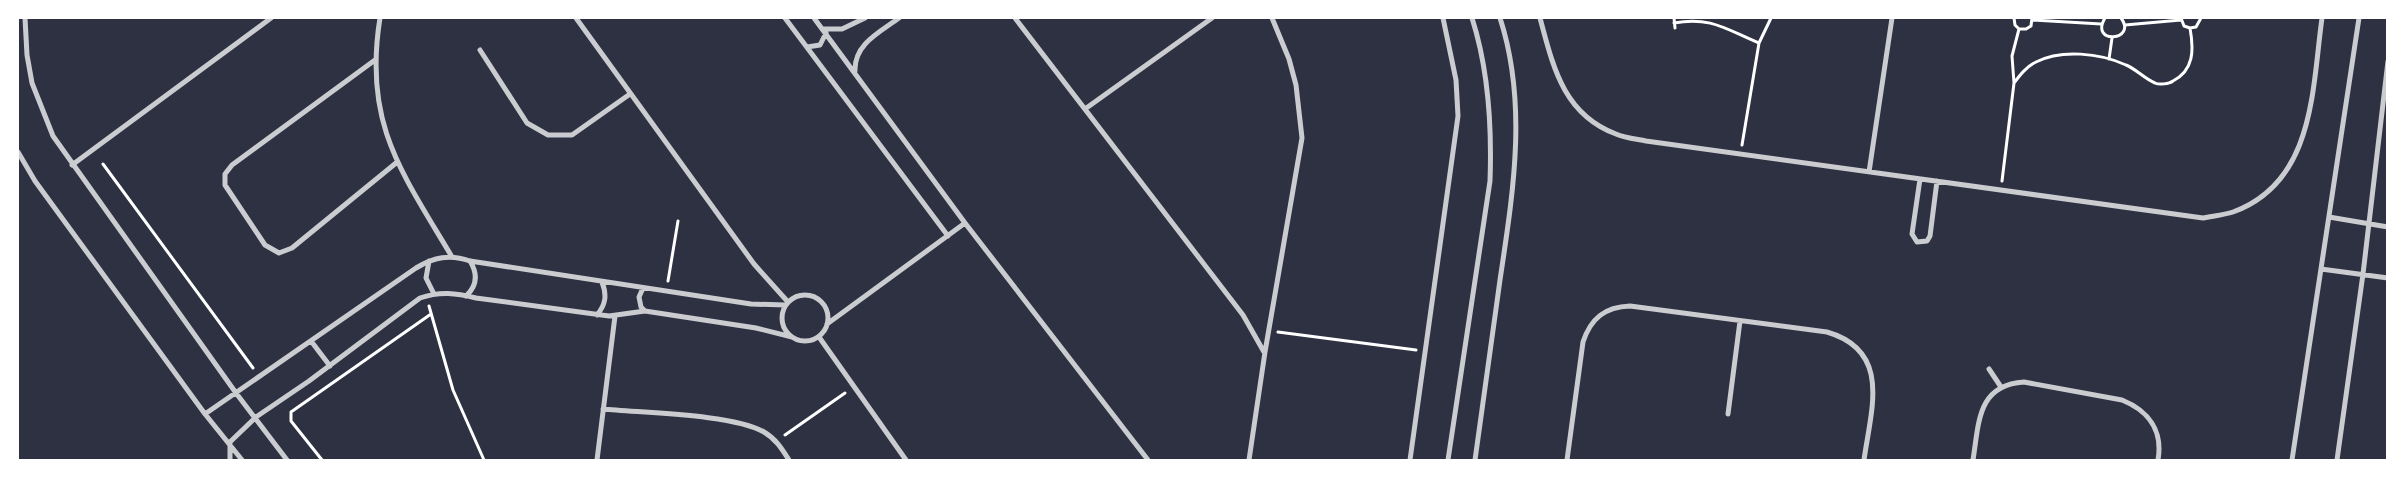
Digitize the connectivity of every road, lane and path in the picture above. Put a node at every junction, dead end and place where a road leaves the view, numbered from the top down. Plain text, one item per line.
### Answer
1 (25, 18) edge
2 (272, 18) edge
3 (380, 18) edge
4 (576, 18) edge
5 (785, 18) edge
6 (814, 18) edge
7 (865, 18) edge
8 (899, 18) edge
9 (1016, 18) edge
10 (1212, 18) edge
11 (1272, 18) edge
12 (1443, 18) edge
13 (1472, 18) edge
14 (1500, 18) edge
15 (1540, 18) edge
16 (1674, 18) edge
17 (1771, 18) edge
18 (1892, 18) edge
19 (2014, 18) edge
20 (2105, 18) edge
21 (2121, 18) edge
22 (2201, 18) edge
23 (2322, 18) edge
24 (2359, 18) edge
25 (1705, 19) edge
26 (2033, 19) edge
27 (2181, 19) edge
28 (1674, 23) junction
29 (2101, 24) junction
30 (2125, 25) junction
31 (1675, 28) dead end
32 (2190, 28) junction
33 (2020, 29) junction
34 (824, 31) junction
35 (2112, 38) junction
36 (1759, 43) junction
37 (806, 46) junction
38 (480, 50) dead end
39 (2109, 59) junction
40 (375, 60) junction
41 (2388, 61) edge
42 (855, 72) junction
43 (2014, 83) junction
44 (630, 94) junction
45 (1085, 109) junction
46 (18, 152) edge
47 (1740, 154) junction
48 (396, 163) junction
49 (103, 164) dead end
50 (72, 166) junction
51 (1869, 172) junction
52 (1920, 179) junction
53 (1937, 182) junction
54 (2000, 190) junction
55 (2329, 217) junction
56 (678, 221) dead end
57 (965, 223) junction
58 (2368, 224) junction
59 (2388, 227) edge
60 (948, 236) junction
61 (452, 257) junction
62 (429, 260) junction
63 (470, 262) junction
64 (2321, 269) junction
65 (2363, 274) junction
66 (2388, 278) edge
67 (602, 282) junction
68 (643, 288) junction
69 (666, 291) junction
70 (434, 294) junction
71 (427, 296) junction
72 (466, 296) junction
73 (786, 304) junction
74 (645, 311) junction
75 (431, 314) junction
76 (597, 315) junction
77 (615, 316) junction
78 (1740, 321) junction
79 (827, 324) junction
80 (1268, 331) junction
81 (819, 336) junction
82 (792, 337) junction
83 (312, 341) junction
84 (1424, 351) junction
85 (1265, 352) junction
86 (330, 366) junction
87 (1989, 369) dead end
88 (259, 377) junction
89 (854, 387) junction
90 (2001, 387) junction
91 (236, 393) junction
92 (603, 409) junction
93 (205, 414) junction
94 (1728, 414) dead end
95 (256, 417) junction
96 (776, 441) junction
97 (230, 442) junction
98 (230, 460) edge
99 (242, 460) edge
100 (288, 460) edge
101 (322, 460) edge
102 (484, 460) edge
103 (597, 460) edge
104 (790, 460) edge
105 (906, 460) edge
106 (1148, 460) edge
107 (1249, 460) edge
108 (1410, 460) edge
109 (1448, 460) edge
110 (1475, 460) edge
111 (1567, 460) edge
112 (1864, 460) edge
113 (1973, 460) edge
114 (2158, 460) edge
115 (2292, 460) edge
116 (2337, 460) edge

1 - 50 street
2 - 50 street
3 - 40 street
4 - 44 street
5 - 37 street
6 - 34 street
7 - 34 street
8 - 42 street
9 - 45 street
10 - 45 street
11 - 80 street
12 - 84 street
13 - 109 street
14 - 110 street
15 - 47 street
16 - 28 path
17 - 36 path
18 - 51 street
19 - 33 path
20 - 29 path
21 - 30 path
22 - 32 path
23 - 54 street
24 - 55 street
25 - 28 path
25 - 36 path
26 - 29 path
26 - 33 path
27 - 30 path
27 - 32 path
28 - 31 path
29 - 35 path
30 - 35 path
32 - 39 path
33 - 43 path
34 - 37 street
34 - 42 street
35 - 39 path
36 - 47 path
37 - 60 street
38 - 44 street
39 - 43 path
40 - 48 street
40 - 48 street
41 - 58 street
42 - 57 street
43 - 54 path
44 - 73 street
45 - 85 street
46 - 93 street
47 - 51 street
48 - 61 street
49 - 88 path
50 - 91 street
51 - 52 street
52 - 53 street
52 - 53 street
53 - 54 street
55 - 58 street
55 - 64 street
56 - 69 path
57 - 60 street
57 - 106 street
58 - 59 street
58 - 65 street
60 - 79 street
61 - 62 street
61 - 63 street
62 - 70 street
62 - 83 street
63 - 67 street
63 - 72 street
64 - 65 street
64 - 115 street
65 - 66 street
65 - 116 street
67 - 68 street
67 - 76 street
68 - 69 street
68 - 74 street
69 - 73 street
70 - 71 street
70 - 72 street
71 - 75 path
71 - 86 street
72 - 76 street
73 - 79 street
73 - 82 street
74 - 77 street
74 - 82 street
75 - 101 path
75 - 102 path
76 - 77 street
77 - 92 street
78 - 94 street
78 - 111 street
78 - 112 street
79 - 81 street
80 - 84 path
80 - 85 street
81 - 82 street
81 - 89 street
83 - 86 street
83 - 88 street
84 - 108 street
85 - 107 street
86 - 95 street
87 - 90 street
88 - 91 street
89 - 96 path
89 - 105 street
90 - 113 street
90 - 114 street
91 - 93 street
91 - 95 street
92 - 96 street
92 - 103 street
93 - 97 street
95 - 97 street
95 - 100 street
96 - 104 street
97 - 98 street
97 - 99 street

